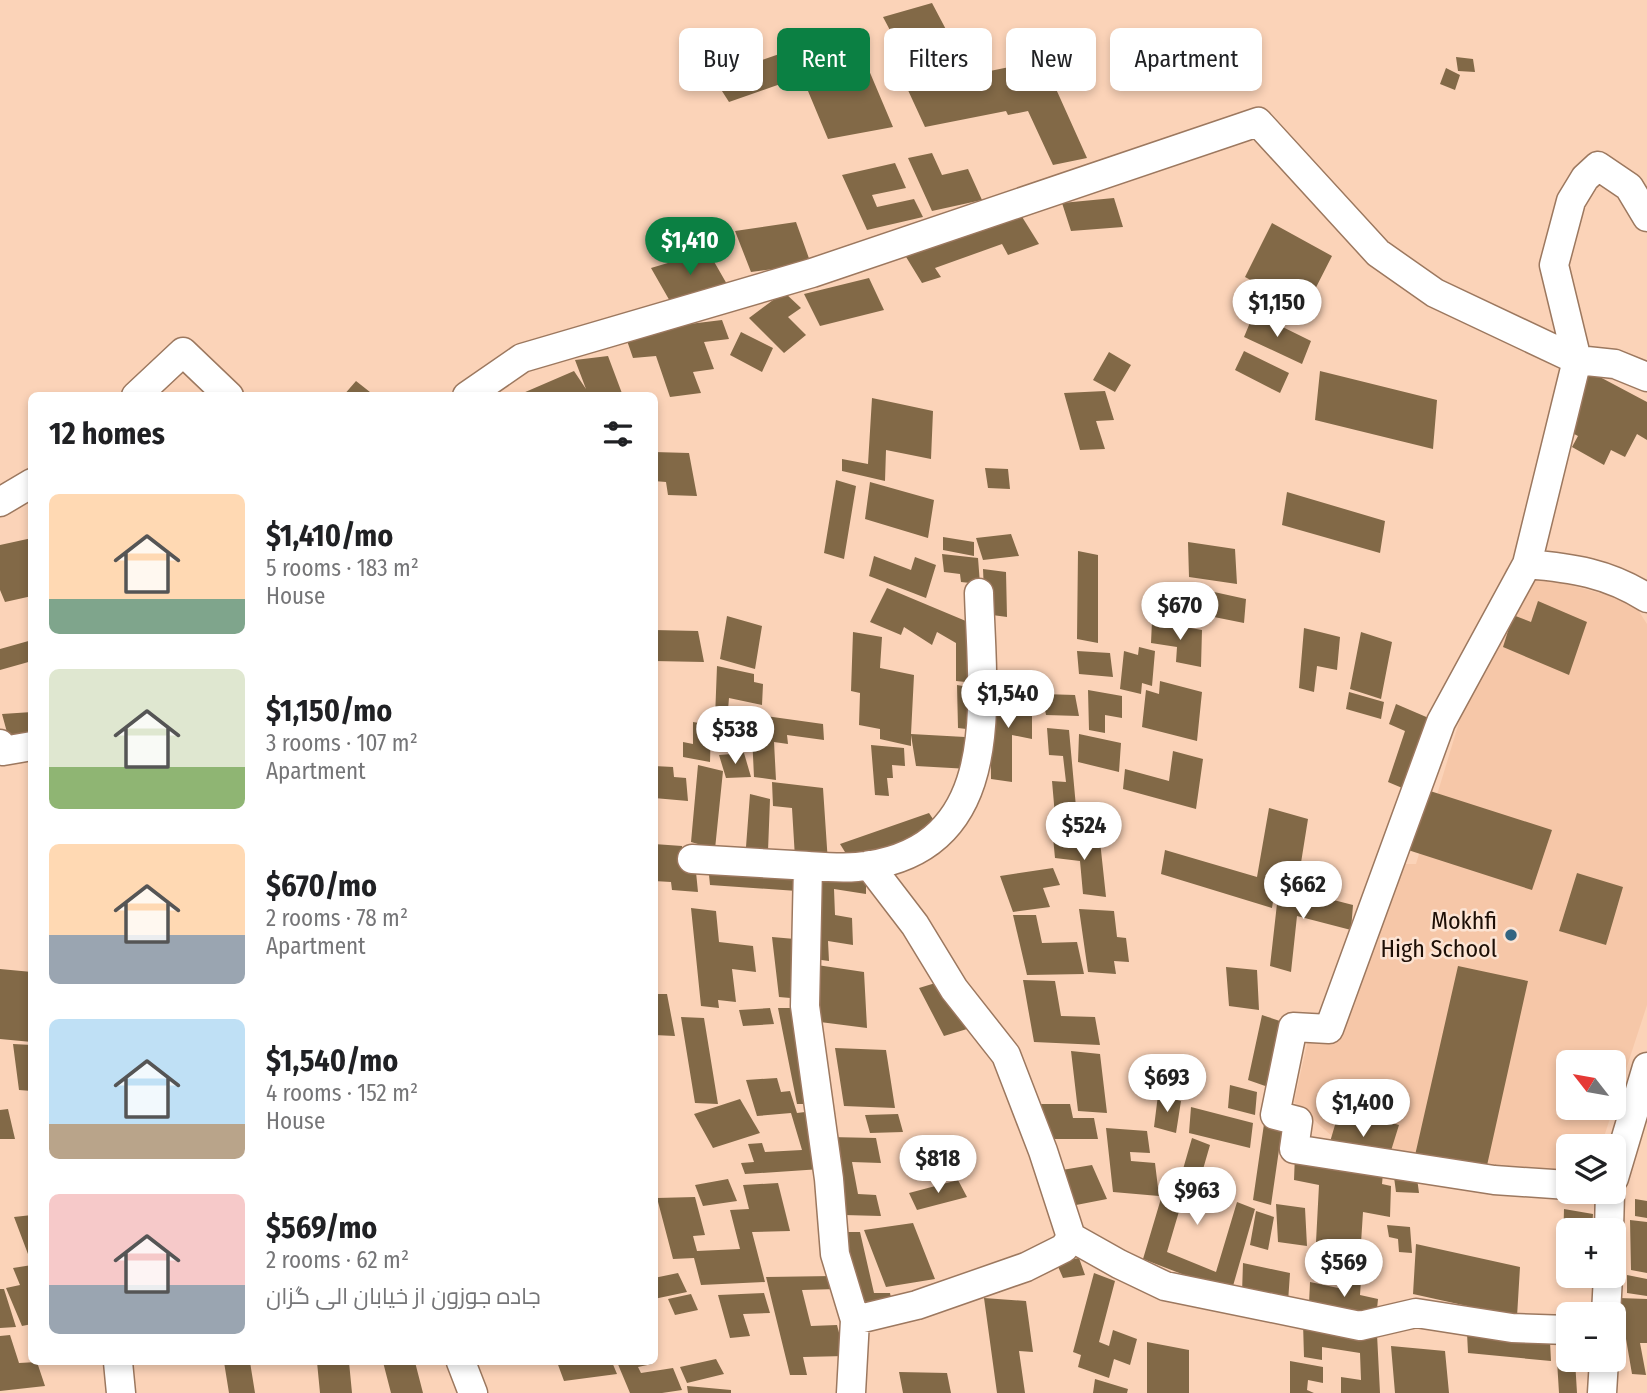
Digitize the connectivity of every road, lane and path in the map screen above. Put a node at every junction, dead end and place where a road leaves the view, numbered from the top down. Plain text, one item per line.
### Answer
1 (1647, 217) edge
2 (1577, 360) junction
3 (1647, 377) edge
4 (140, 392) edge
5 (225, 392) edge
6 (473, 392) edge
7 (28, 485) edge
8 (0, 502) edge
9 (1527, 564) junction
10 (979, 593) dead end
11 (1647, 598) edge
12 (0, 744) edge
13 (28, 747) edge
14 (692, 859) dead end
15 (869, 865) junction
16 (808, 866) junction
17 (1647, 1067) edge
18 (1626, 1138) edge
19 (1556, 1184) edge
20 (1071, 1237) junction
21 (855, 1320) junction
22 (1556, 1330) edge
23 (118, 1365) edge
24 (462, 1365) edge
25 (1603, 1372) edge
26 (121, 1393) edge
27 (473, 1393) edge
28 (851, 1393) edge
29 (1602, 1393) edge

1 - 2 street
2 - 3 street
2 - 6 street
2 - 9 street
4 - 5 street
7 - 8 street
9 - 11 street
9 - 19 street
10 - 15 street
12 - 13 street
14 - 16 street
15 - 16 street
15 - 20 street
16 - 21 street
17 - 18 street
20 - 21 street
20 - 22 street
21 - 28 street
23 - 26 street
24 - 27 street
25 - 29 street

